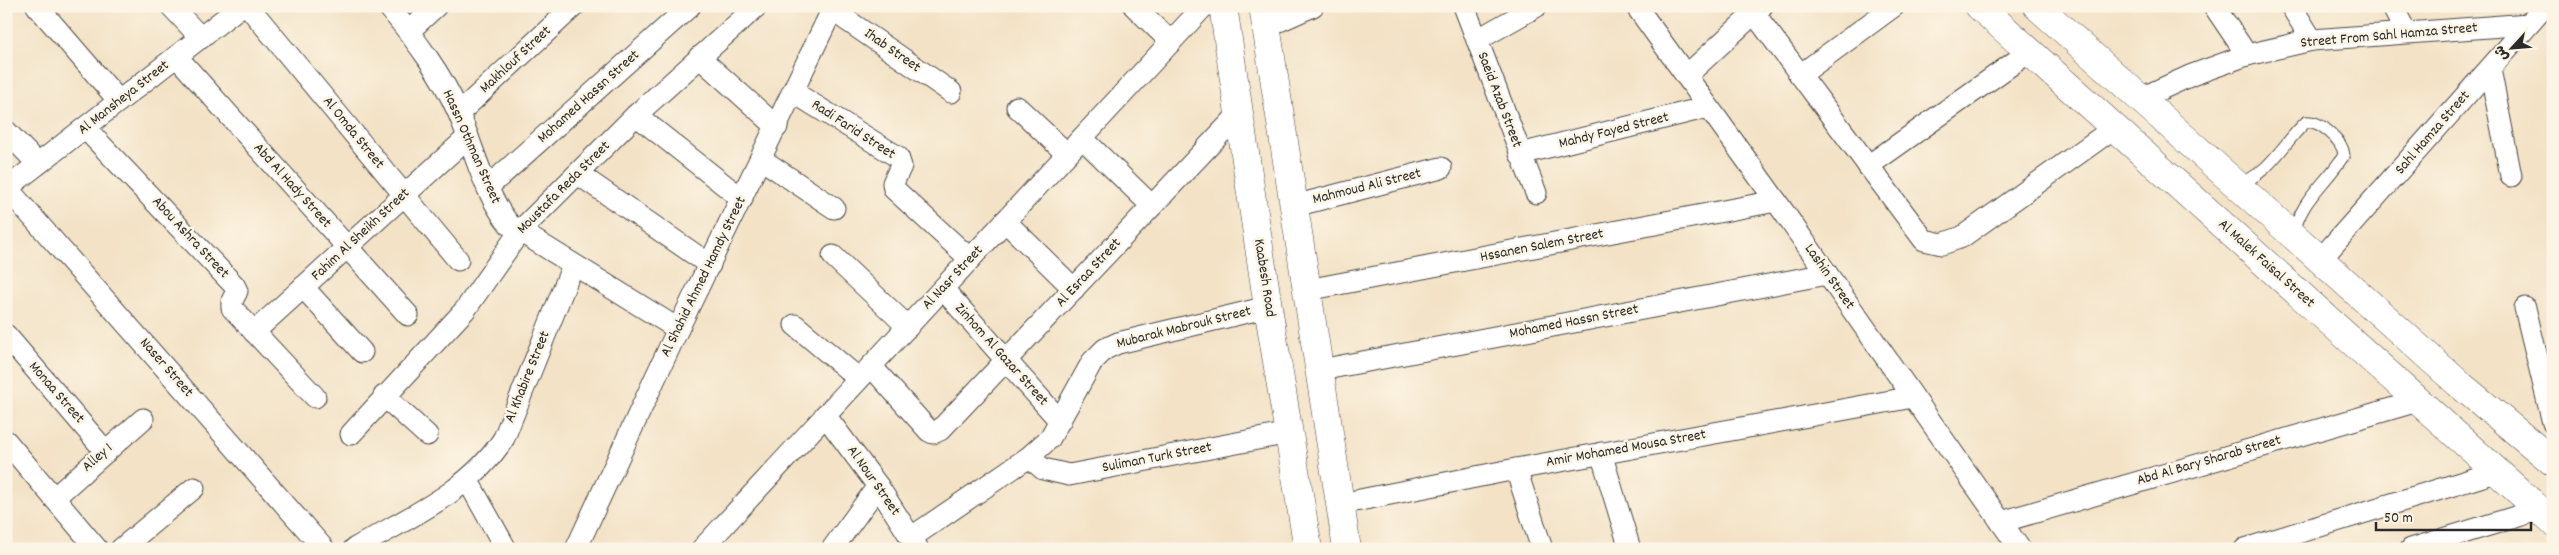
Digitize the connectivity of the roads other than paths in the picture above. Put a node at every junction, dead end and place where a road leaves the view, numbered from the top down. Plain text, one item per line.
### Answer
1 (37, 6) edge
2 (171, 6) edge
3 (241, 6) edge
4 (248, 6) edge
5 (388, 6) edge
6 (436, 6) edge
7 (574, 6) edge
8 (690, 6) edge
9 (757, 6) edge
10 (1134, 6) edge
11 (1204, 6) edge
12 (1223, 6) edge
13 (1313, 6) edge
14 (1464, 6) edge
15 (1537, 6) edge
16 (1636, 6) edge
17 (1894, 6) edge
18 (1979, 6) edge
19 (2037, 6) edge
20 (2214, 6) edge
21 (2291, 6) edge
22 (2392, 6) edge
23 (2545, 6) edge
24 (833, 8) edge
25 (1758, 10) edge
26 (1264, 17) edge
27 (2529, 24) junction
28 (409, 31) junction
29 (2406, 32) junction
30 (201, 38) junction
31 (1477, 40) junction
32 (2312, 40) junction
33 (1171, 42) junction
34 (2029, 52) junction
35 (2247, 54) junction
36 (177, 57) junction
37 (699, 57) junction
38 (2490, 69) junction
39 (1800, 75) junction
40 (1686, 76) junction
41 (793, 92) junction
42 (951, 92) dead end
43 (2139, 99) junction
44 (119, 101) junction
45 (1017, 107) dead end
46 (1708, 107) junction
47 (459, 113) junction
48 (1238, 115) junction
49 (636, 116) junction
50 (777, 127) junction
51 (85, 128) junction
52 (2114, 128) junction
53 (6, 131) edge
54 (468, 137) junction
55 (1082, 138) junction
56 (1068, 154) junction
57 (1520, 154) junction
58 (761, 159) junction
59 (38, 164) junction
60 (1868, 166) junction
61 (1441, 168) dead end
62 (578, 174) junction
63 (2511, 176) dead end
64 (2236, 185) junction
65 (488, 187) junction
66 (7, 189) edge
67 (1536, 193) dead end
68 (404, 195) junction
69 (742, 199) junction
70 (1776, 201) junction
71 (1152, 206) junction
72 (1294, 206) junction
73 (834, 208) dead end
74 (1005, 221) junction
75 (520, 231) junction
76 (2294, 237) junction
77 (347, 247) junction
78 (833, 256) dead end
79 (970, 259) junction
80 (458, 260) dead end
81 (2320, 260) junction
82 (573, 265) junction
83 (710, 266) junction
84 (1827, 274) junction
85 (304, 287) junction
86 (943, 289) junction
87 (1074, 289) junction
88 (1307, 290) junction
89 (1268, 307) junction
90 (2525, 308) dead end
91 (2381, 313) junction
92 (408, 315) dead end
93 (795, 325) dead end
94 (908, 327) junction
95 (678, 329) junction
96 (254, 332) junction
97 (6, 335) edge
98 (2354, 343) junction
99 (362, 352) dead end
100 (1006, 360) junction
101 (1320, 370) junction
102 (865, 373) junction
103 (384, 396) junction
104 (315, 397) dead end
105 (1913, 397) junction
106 (2418, 401) junction
107 (825, 415) junction
108 (143, 419) dead end
109 (1060, 421) junction
110 (2553, 423) edge
111 (1289, 433) junction
112 (351, 434) dead end
113 (427, 435) dead end
114 (6, 442) edge
115 (106, 452) junction
116 (1601, 453) junction
117 (1029, 457) junction
118 (2553, 462) edge
119 (1516, 469) junction
120 (2496, 472) junction
121 (468, 481) junction
122 (878, 486) junction
123 (194, 488) dead end
124 (54, 498) junction
125 (1340, 504) junction
126 (2545, 516) edge
127 (2001, 522) junction
128 (915, 543) edge
129 (584, 546) edge
130 (2018, 548) edge
131 (97, 549) edge
132 (121, 549) edge
133 (324, 549) edge
134 (354, 549) edge
135 (506, 549) edge
136 (702, 549) edge
137 (832, 549) edge
138 (1308, 549) edge
139 (1348, 549) edge
140 (1542, 549) edge
141 (1630, 549) edge
142 (2245, 549) edge
143 (2411, 549) edge

1 - 44 street
2 - 30 street
3 - 30 street, Al Mansheya Street
4 - 68 street, Al Omda Street
5 - 28 street, Hassn Othman Street
6 - 28 street
7 - 47 street, Makhlouf Street
8 - 65 street, Mohamed Hassn Street
9 - 37 street, Moustafa Reda Street
10 - 33 street
11 - 33 street, Al Nasr Street
12 - 48 main road, Kaabesh Road
13 - 26 street
14 - 31 street, Saeid Azab Street
15 - 31 street
16 - 40 street, Lashin Street
17 - 39 street
18 - 34 main road, Al Malek Faisal Street
19 - 43 main road
20 - 35 street
21 - 32 street
22 - 29 street
23 - 27 street, Sahl Hamza Street
24 - 41 street, Al Shahid Ahmed Hamdy Street
24 - 42 street, Ihab Street
25 - 39 street
25 - 40 street
26 - 72 main road
27 - 29 street, Street From Sahl Hamza Street
27 - 38 street, Sahl Hamza Street
28 - 47 street, Hassn Othman Street
29 - 32 street, Street From Sahl Hamza Street
30 - 36 street, Al Mansheya Street
31 - 57 street, Saeid Azab Street
32 - 35 street, Street From Sahl Hamza Street
33 - 55 street, Al Nasr Street
34 - 52 main road, Al Malek Faisal Street
34 - 60 street
35 - 43 street, Street From Sahl Hamza Street
36 - 44 street, Al Mansheya Street
36 - 77 street, Abd Al Hady Street
37 - 49 street, Moustafa Reda Street
37 - 50 street
38 - 63 street
38 - 81 street, Sahl Hamza Street
39 - 60 street
40 - 46 street, Lashin Street
41 - 50 street, Al Shahid Ahmed Hamdy Street
41 - 79 street, Radi Farid Street
43 - 64 main road
44 - 51 street, Al Mansheya Street
45 - 56 street
46 - 57 street, Mahdy Fayed Street
46 - 70 street, Lashin Street
47 - 54 street, Hassn Othman Street
48 - 71 street, Al Esraa Street
48 - 89 main road, Kaabesh Road
49 - 62 street, Moustafa Reda Street
49 - 69 street
50 - 58 street, Al Shahid Ahmed Hamdy Street
51 - 59 street, Al Mansheya Street
51 - 96 street, Abou Ashra Street
52 - 60 street
52 - 98 main road, Al Malek Faisal Street
53 - 59 street
54 - 65 street, Hassn Othman Street
54 - 68 street, Fahim Al Sheikh Street
55 - 56 street, Al Nasr Street
55 - 71 street
56 - 74 street, Al Nasr Street
57 - 67 street, Saeid Azab Street
58 - 69 street, Al Shahid Ahmed Hamdy Street
58 - 73 street
59 - 66 street, Al Mansheya Street
61 - 72 street, Mahmoud Ali Street
62 - 75 street, Moustafa Reda Street
62 - 83 street
64 - 76 main road
64 - 76 lane
65 - 75 street, Hassn Othman Street
66 - 133 street, Naser Street
68 - 77 street, Fahim Al Sheikh Street
68 - 80 street, Al Omda Street
69 - 83 street, Al Shahid Ahmed Hamdy Street
70 - 84 street, Lashin Street
70 - 88 street, Hssanen Salem Street
71 - 87 street, Al Esraa Street
72 - 88 main road
74 - 79 street, Al Nasr Street
74 - 87 street
75 - 82 street, Hassn Othman Street
75 - 103 street, Moustafa Reda Street
76 - 81 main road
77 - 85 street, Fahim Al Sheikh Street
77 - 92 street, Abd Al Hady Street
78 - 94 street
79 - 86 street, Al Nasr Street
81 - 91 main road
82 - 95 street, Hassn Othman Street
82 - 121 street, Al Khabire Street
83 - 95 street, Al Shahid Ahmed Hamdy Street
84 - 101 street, Mohamed Hassn Street
84 - 105 street, Lashin Street
85 - 96 street, Fahim Al Sheikh Street
85 - 99 street
86 - 94 street, Al Nasr Street
86 - 100 street, Zinhom Al Gazar Street
87 - 100 street, Al Esraa Street
88 - 101 main road
89 - 109 street, Mubarak Mabrouk Street
89 - 111 main road, Kaabesh Road
90 - 110 street
91 - 98 main road
91 - 118 main road
93 - 102 street
94 - 102 street, Al Nasr Street
95 - 129 street, Al Shahid Ahmed Hamdy Street
96 - 104 street, Abou Ashra Street
97 - 115 street, Monaa Street
98 - 106 main road, Al Malek Faisal Street
100 - 102 street, Al Esraa Street
100 - 109 street, Zinhom Al Gazar Street
101 - 125 main road
102 - 107 street, Al Nasr Street
103 - 112 street, Moustafa Reda Street
103 - 113 street
105 - 116 street, Amir Mohamed Mousa Street
105 - 127 street, Lashin Street
106 - 120 main road, Al Malek Faisal Street
106 - 127 street, Abd Al Bary Sharab Street
107 - 122 street, Al Nour Street
107 - 136 street, Al Nasr Street
108 - 115 street, Alley 1
109 - 117 street, Mubarak Mabrouk Street
111 - 117 street, Suliman Turk Street
111 - 138 main road, Kaabesh Road
114 - 124 street
115 - 124 street, Alley 1
116 - 119 street, Amir Mohamed Mousa Street
116 - 141 street
117 - 128 street, Mubarak Mabrouk Street
119 - 125 street, Amir Mohamed Mousa Street
119 - 140 street
120 - 126 main road, Al Malek Faisal Street
120 - 142 street
121 - 134 street, Al Khabire Street
121 - 135 street
122 - 128 street, Al Nour Street
122 - 137 street
123 - 132 street
124 - 131 street
125 - 139 main road
126 - 143 street
127 - 130 street, Lashin Street

